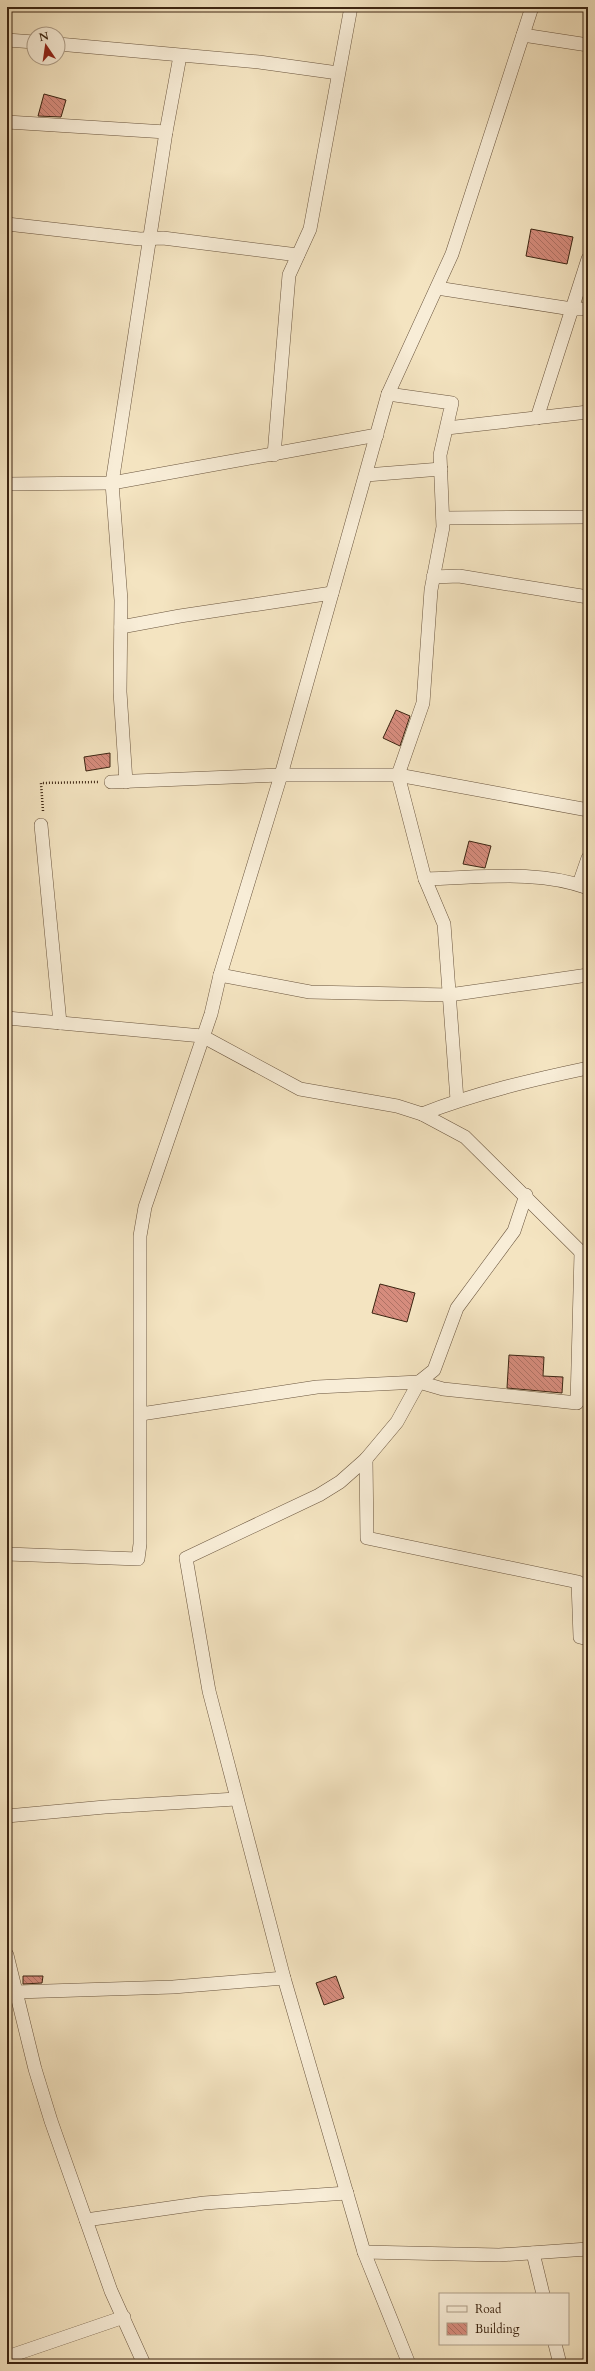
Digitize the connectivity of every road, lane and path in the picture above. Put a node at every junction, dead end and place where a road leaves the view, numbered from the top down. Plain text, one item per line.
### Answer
1 (351, 7) edge
2 (532, 7) edge
3 (523, 34) junction
4 (7, 40) edge
5 (26, 41) edge
6 (66, 45) edge
7 (588, 45) edge
8 (180, 56) junction
9 (338, 73) junction
10 (7, 122) edge
11 (166, 132) junction
12 (7, 224) edge
13 (150, 238) junction
14 (298, 255) junction
15 (588, 259) edge
16 (437, 288) junction
17 (572, 309) junction
18 (588, 309) edge
19 (388, 394) junction
20 (588, 412) edge
21 (537, 418) junction
22 (447, 428) junction
23 (377, 435) junction
24 (274, 455) junction
25 (441, 469) junction
26 (366, 475) junction
27 (112, 483) junction
28 (7, 484) edge
29 (443, 518) junction
30 (588, 518) edge
31 (433, 577) junction
32 (332, 593) junction
33 (588, 597) edge
34 (121, 627) junction
35 (281, 775) junction
36 (398, 775) junction
37 (111, 782) joint
38 (126, 782) junction
39 (588, 810) edge
40 (41, 825) joint
41 (588, 858) edge
42 (425, 879) junction
43 (583, 886) edge
44 (220, 975) junction
45 (588, 975) edge
46 (449, 995) junction
47 (7, 1018) edge
48 (60, 1023) junction
49 (202, 1036) junction
50 (588, 1068) edge
51 (457, 1100) junction
52 (422, 1114) junction
53 (526, 1195) junction
54 (584, 1256) edge
55 (419, 1382) junction
56 (141, 1414) junction
57 (366, 1460) junction
58 (7, 1554) edge
59 (588, 1639) edge
60 (236, 1799) junction
61 (7, 1816) edge
62 (7, 1955) edge
63 (284, 1978) junction
64 (16, 1992) junction
65 (347, 2193) junction
66 (86, 2220) junction
67 (588, 2249) edge
68 (364, 2252) junction
69 (533, 2253) junction
70 (543, 2293) edge
71 (124, 2317) junction
72 (555, 2345) edge
73 (7, 2357) edge
74 (405, 2363) edge
75 (144, 2364) edge
76 (560, 2364) edge

1 - 9 street
2 - 3 street
3 - 7 street
3 - 16 street
4 - 5 street
6 - 8 street
8 - 9 street
8 - 11 street
9 - 14 street
10 - 11 street
11 - 13 street
12 - 13 street
13 - 14 street
13 - 27 street
14 - 24 street
15 - 17 street
16 - 17 street
16 - 19 street
17 - 18 street
17 - 21 street
19 - 22 street
19 - 23 street
20 - 21 street
21 - 22 street
22 - 25 street
23 - 24 street
23 - 26 street
24 - 27 street
25 - 26 street
25 - 29 street
26 - 32 street
27 - 28 street
27 - 34 street
29 - 30 street
29 - 31 street
31 - 33 street
31 - 36 street
32 - 34 street
32 - 35 street
34 - 38 street
35 - 36 street
35 - 38 street
35 - 44 street
36 - 39 street
36 - 42 street
37 - 38 street
37 - 40 path
40 - 48 street
41 - 43 street
42 - 43 street
42 - 46 street
44 - 46 street
44 - 49 street
45 - 46 street
46 - 51 street
47 - 48 street
48 - 49 street
49 - 52 street
49 - 56 street
50 - 51 street
51 - 52 street
52 - 53 street
53 - 54 street
53 - 55 street
54 - 55 street
55 - 56 street
55 - 57 street
56 - 58 street
57 - 59 street
57 - 60 street
60 - 61 street
60 - 63 street
62 - 64 street
63 - 64 street
63 - 65 street
64 - 66 street
65 - 66 street
65 - 68 street
66 - 71 street
67 - 69 street
68 - 69 street
68 - 74 street
69 - 70 street
71 - 73 street
71 - 75 street
72 - 76 street

